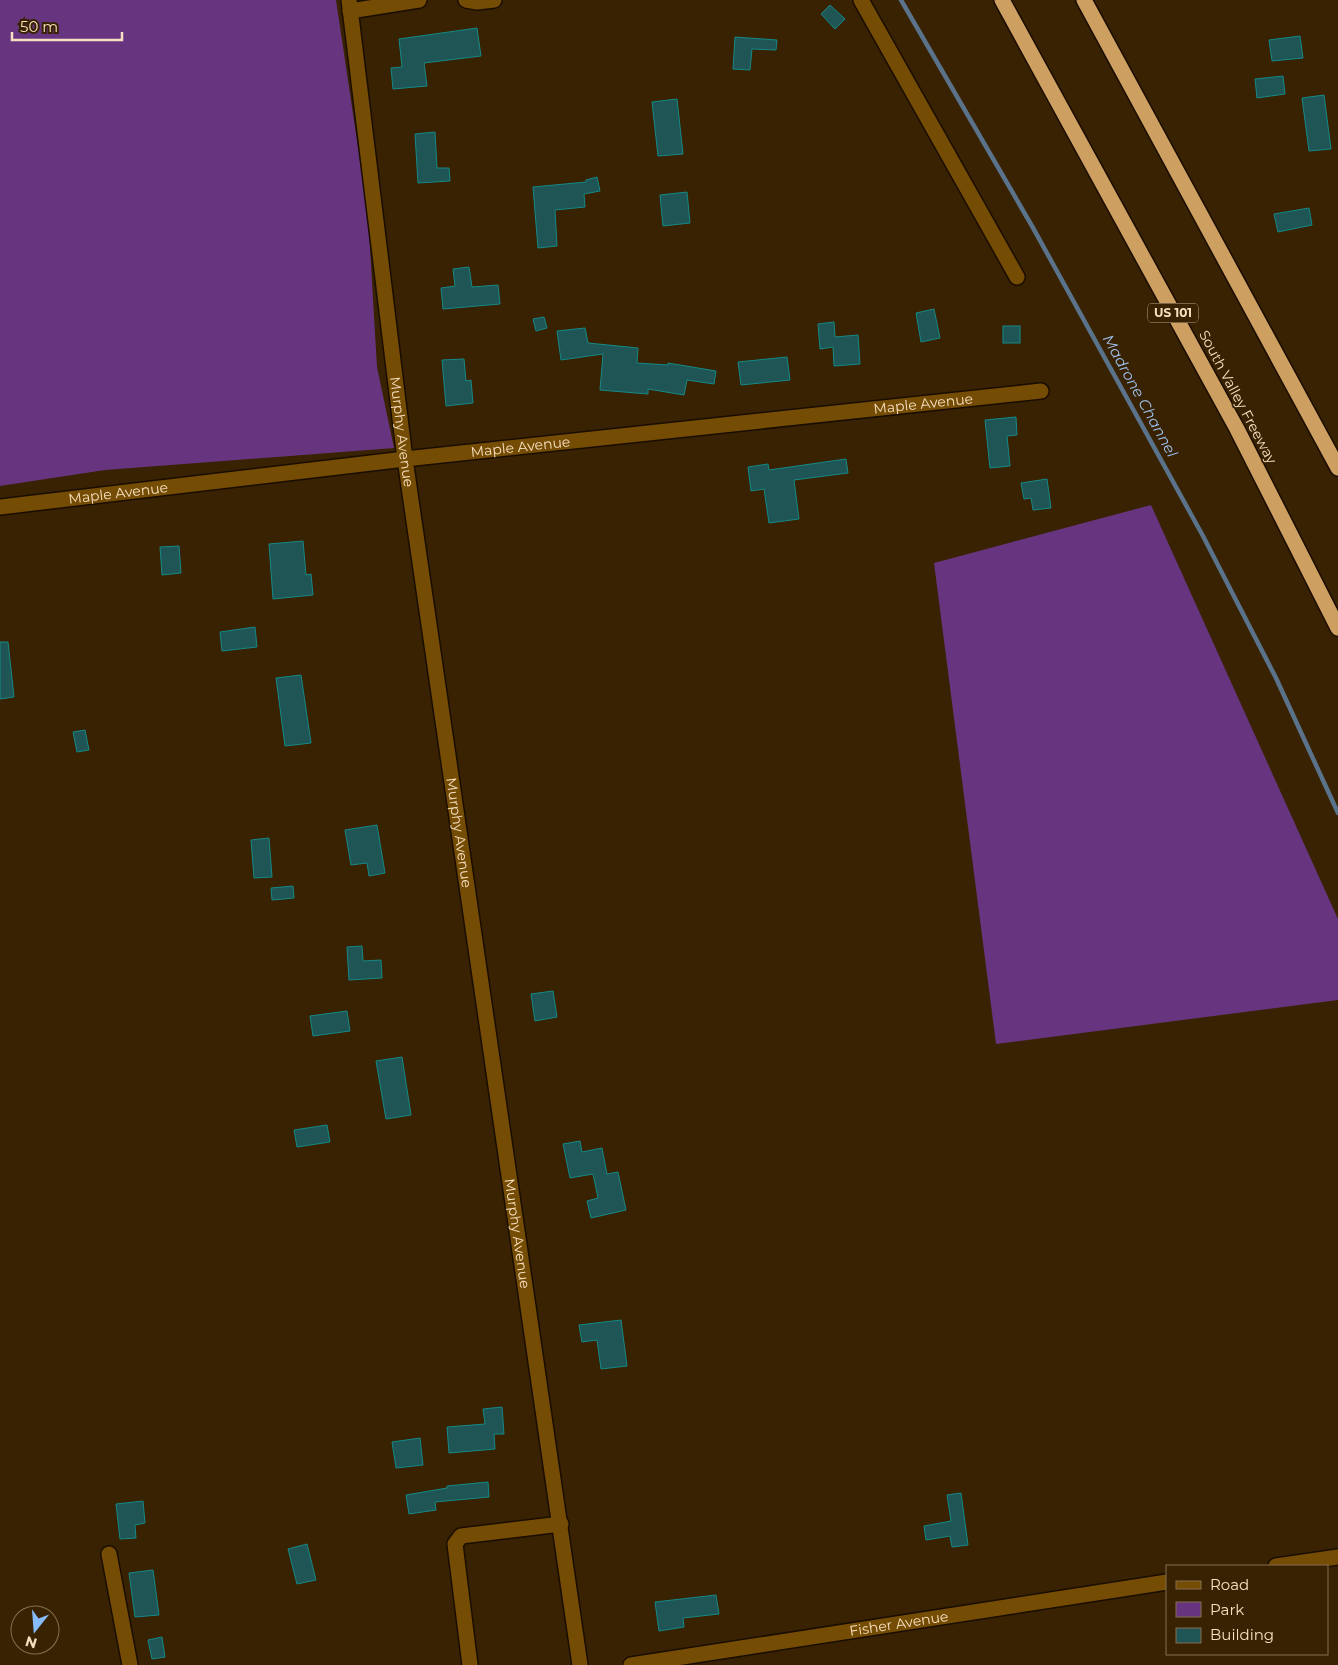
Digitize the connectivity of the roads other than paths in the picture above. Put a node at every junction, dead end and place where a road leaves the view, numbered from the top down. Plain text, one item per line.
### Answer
1 (420, 0) edge
2 (466, 0) edge
3 (494, 0) edge
4 (861, 0) edge
5 (1002, 0) edge
6 (1084, 0) edge
7 (349, 6) edge
8 (1017, 278) dead end
9 (1041, 391) dead end
10 (406, 459) junction
11 (1338, 468) edge
12 (0, 507) edge
13 (1338, 628) edge
14 (561, 1524) junction
15 (109, 1554) dead end
16 (1338, 1557) edge
17 (1283, 1565) edge
18 (1166, 1582) edge
19 (130, 1665) edge
20 (470, 1665) edge
21 (580, 1665) edge
22 (631, 1665) edge

1 - 7 street
2 - 3 street
4 - 8 street
5 - 13 highway, South Valley Freeway / US 101
6 - 11 highway
7 - 10 street, Murphy Avenue
9 - 10 street, Maple Avenue
10 - 12 street, Maple Avenue
10 - 14 street, Murphy Avenue
14 - 20 street
14 - 21 street, Murphy Avenue
15 - 19 street
16 - 17 street
18 - 22 street, Fisher Avenue

